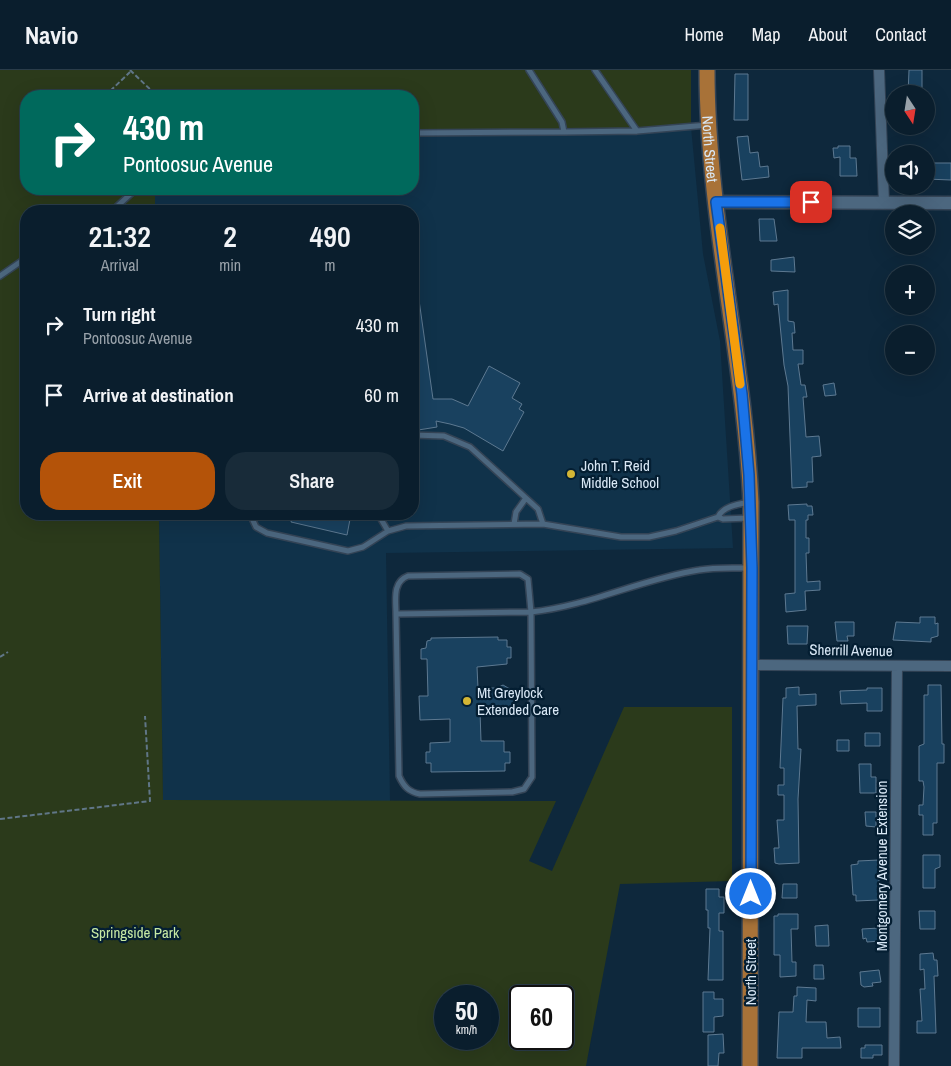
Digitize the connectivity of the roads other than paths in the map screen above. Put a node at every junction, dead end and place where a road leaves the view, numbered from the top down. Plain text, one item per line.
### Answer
1 (529, 70) edge
2 (595, 70) edge
3 (707, 70) edge
4 (879, 70) edge
5 (708, 126) junction
6 (637, 131) junction
7 (564, 132) junction
8 (419, 133) edge
9 (129, 195) edge
10 (716, 202) junction
11 (884, 203) junction
12 (951, 203) edge
13 (119, 205) edge
14 (20, 262) edge
15 (0, 276) edge
16 (419, 435) edge
17 (526, 498) junction
18 (750, 502) junction
19 (718, 517) junction
20 (751, 517) junction
21 (253, 520) edge
22 (382, 520) edge
23 (514, 524) junction
24 (543, 524) junction
25 (388, 531) junction
26 (752, 568) junction
27 (530, 612) junction
28 (396, 614) junction
29 (751, 665) junction
30 (897, 666) junction
31 (951, 666) edge
32 (750, 1066) edge
33 (894, 1066) edge

1 - 7 lane
2 - 6 lane
3 - 5 main road, North Street
4 - 11 street
5 - 6 lane
5 - 10 main road, North Street
6 - 7 lane
7 - 8 lane
9 - 13 lane
10 - 11 street
10 - 18 main road, North Street
11 - 12 street
14 - 15 lane
16 - 17 lane
17 - 23 lane
17 - 24 lane
18 - 19 lane
18 - 20 main road, North Street
19 - 20 lane
19 - 24 lane
20 - 26 main road, North Street
21 - 25 lane
22 - 25 lane
23 - 24 lane
23 - 25 lane
26 - 27 lane
26 - 29 main road, North Street
27 - 28 lane
27 - 28 lane
27 - 28 lane
29 - 30 street, Sherrill Avenue
29 - 32 main road, North Street
30 - 31 street, Sherrill Avenue
30 - 33 street, Montgomery Avenue Extension

